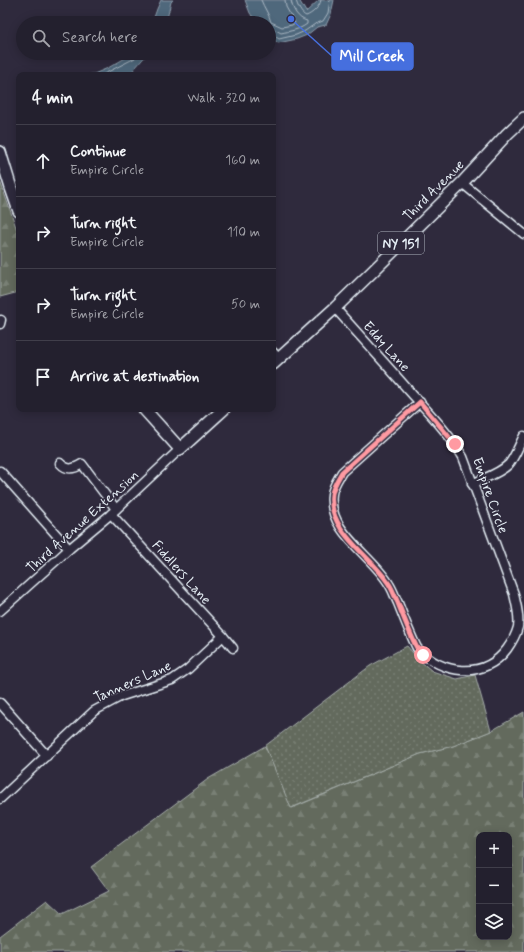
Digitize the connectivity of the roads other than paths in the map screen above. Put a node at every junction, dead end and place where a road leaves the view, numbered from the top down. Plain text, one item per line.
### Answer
1 (524, 118) edge
2 (0, 152) edge
3 (462, 183) junction
4 (16, 202) edge
5 (524, 234) edge
6 (335, 308) junction
7 (276, 357) edge
8 (420, 402) junction
9 (147, 412) edge
10 (221, 412) edge
11 (524, 436) edge
12 (180, 449) junction
13 (60, 463) dead end
14 (0, 471) edge
15 (472, 484) junction
16 (114, 511) junction
17 (69, 550) junction
18 (0, 611) edge
19 (223, 636) junction
20 (233, 648) dead end
21 (0, 703) edge
22 (47, 756) junction
23 (0, 799) edge

1 - 3 main road, Third Avenue / NY 151
2 - 4 main road
3 - 5 street
3 - 6 main road, Third Avenue / NY 151
6 - 7 main road, Third Avenue / NY 151
6 - 8 street, Eddy Lane
8 - 15 street, Empire Circle
8 - 15 street, Empire Circle
9 - 12 main road
10 - 12 main road
11 - 15 street
12 - 16 street, Third Avenue Extension
13 - 16 street, Fiddlers Lane
14 - 17 street
16 - 17 street, Third Avenue Extension
16 - 19 street, Fiddlers Lane
17 - 18 street, Third Avenue Extension
19 - 20 street, Fiddlers Lane
19 - 22 street, Tanners Lane
21 - 22 street
22 - 23 street, Tanners Lane

